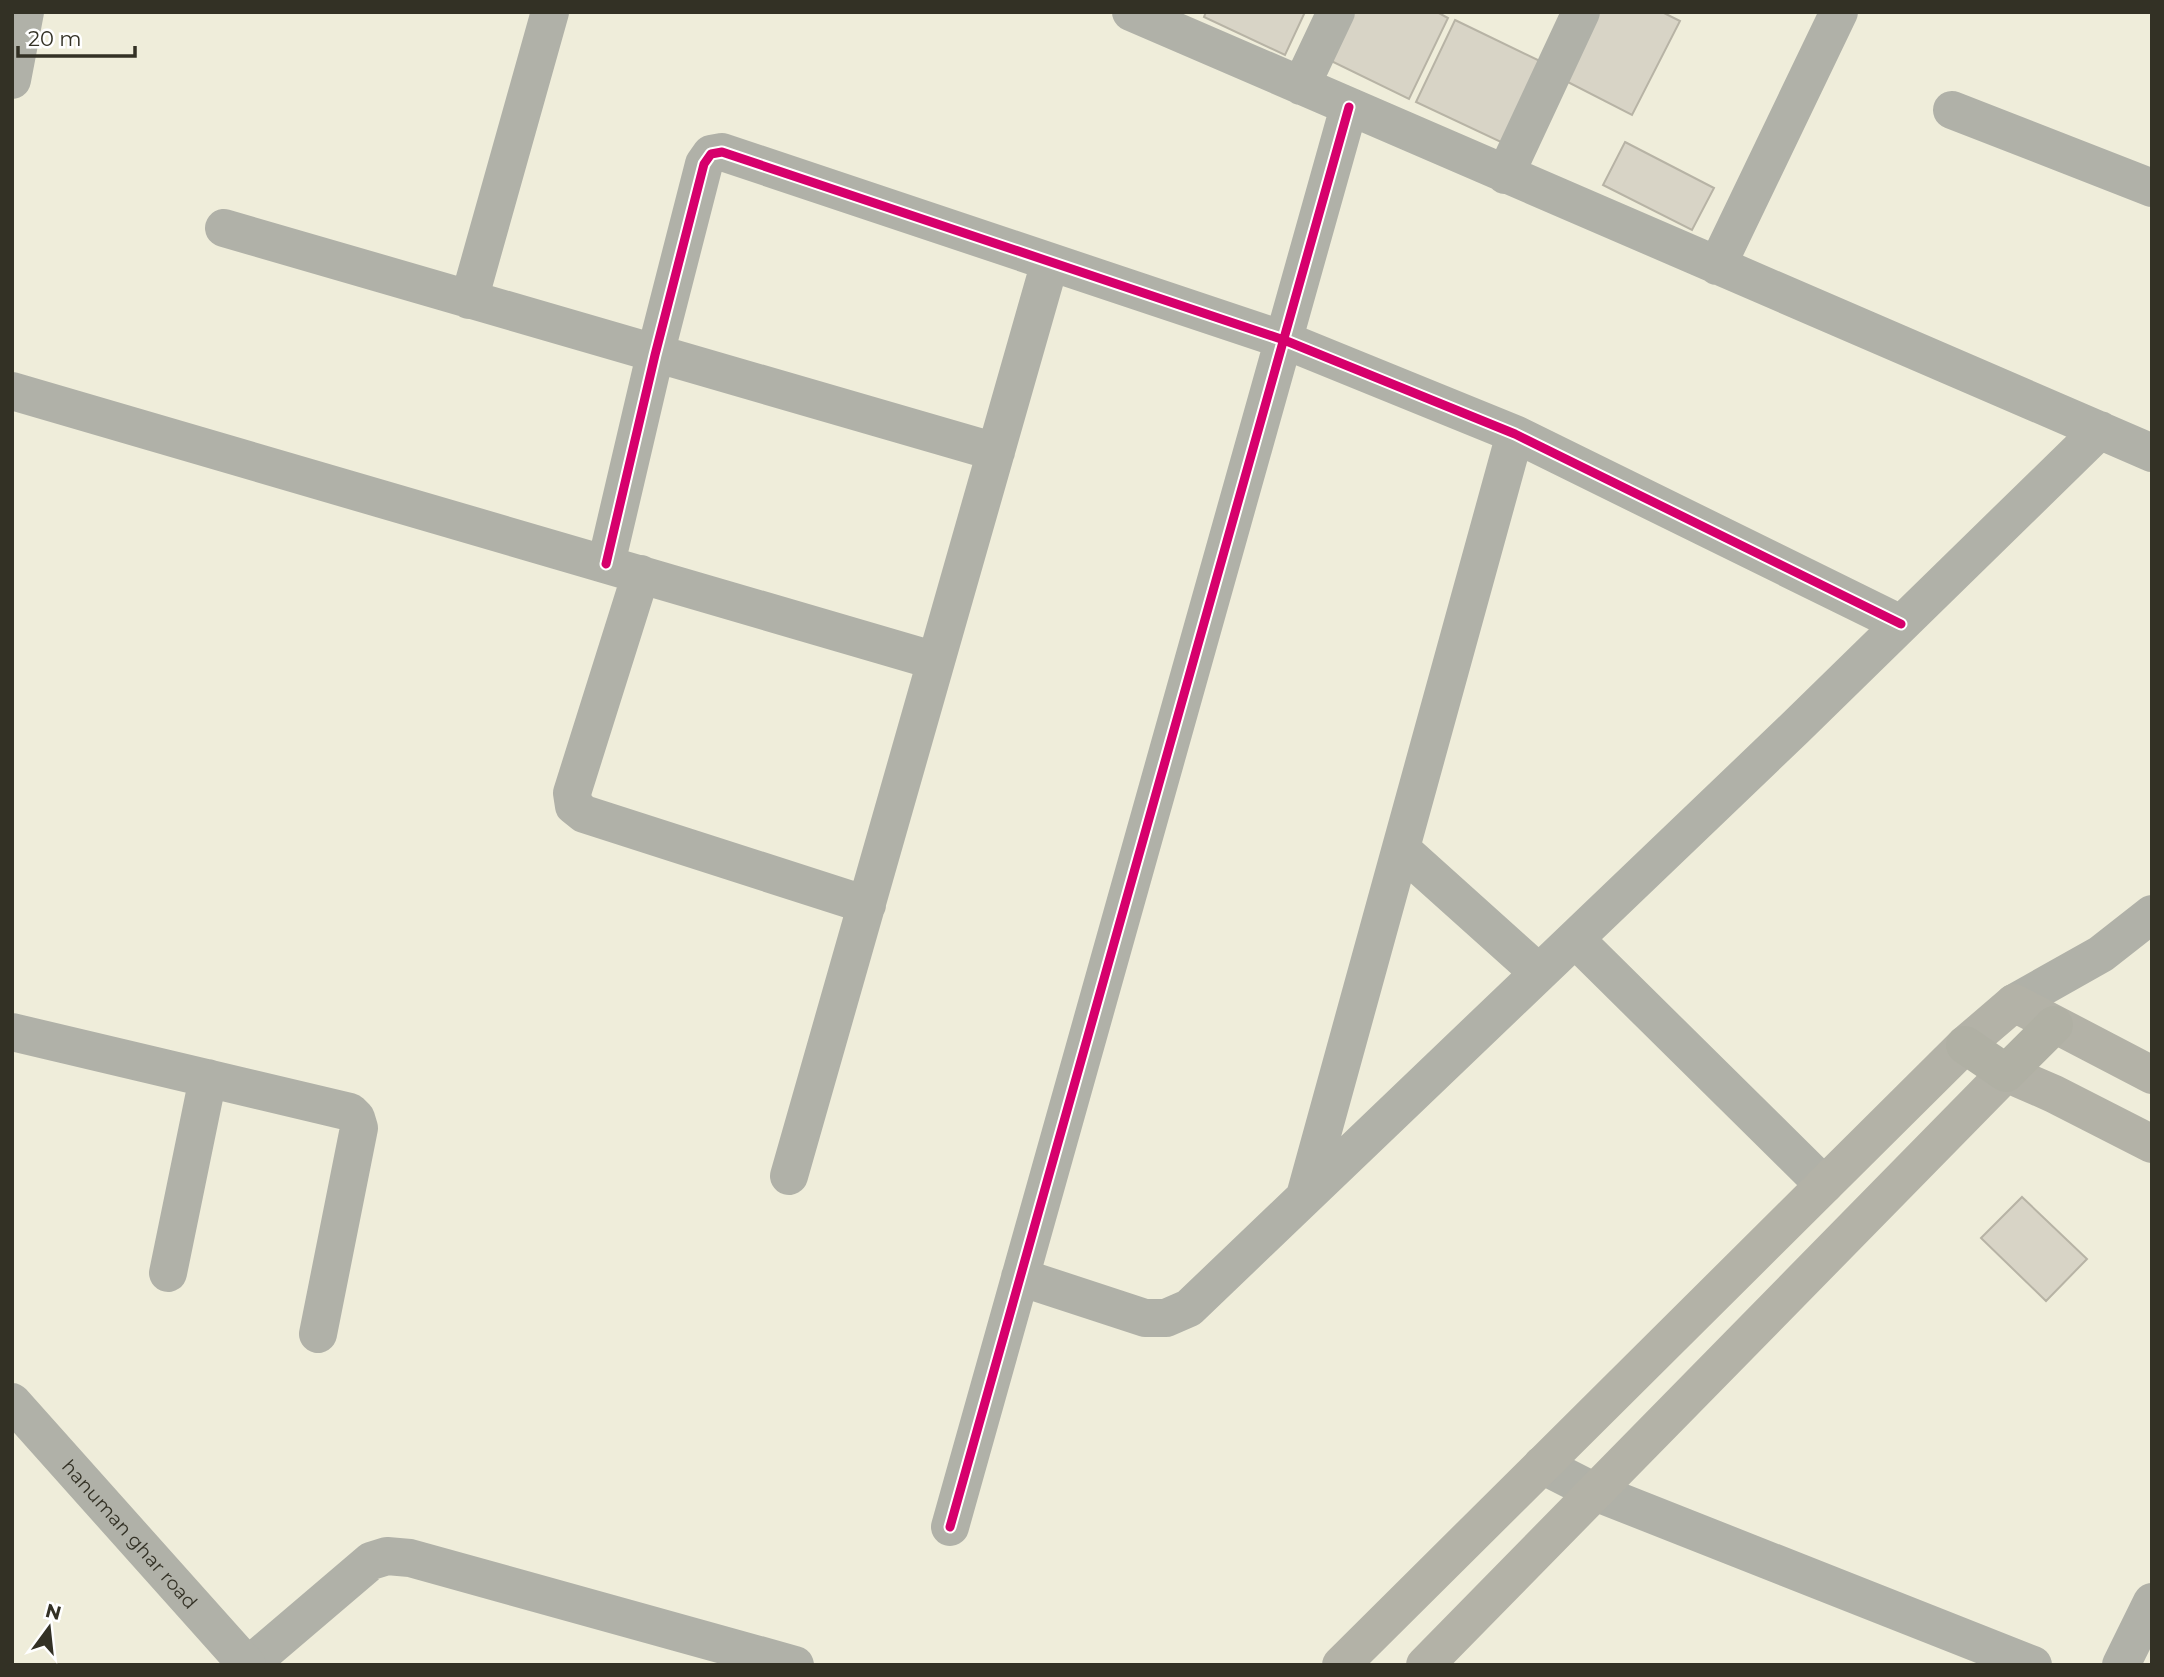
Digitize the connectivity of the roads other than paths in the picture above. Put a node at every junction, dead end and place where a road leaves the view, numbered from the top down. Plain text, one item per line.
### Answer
1 (25, 12) edge
2 (550, 12) edge
3 (1132, 12) edge
4 (1336, 12) edge
5 (1581, 12) edge
6 (1839, 12) edge
7 (12, 80) edge
8 (1301, 86) junction
9 (1349, 107) junction
10 (1952, 110) dead end
11 (1505, 175) junction
12 (2152, 188) edge
13 (223, 228) dead end
14 (1050, 262) junction
15 (1717, 266) junction
16 (469, 300) junction
17 (1284, 340) junction
18 (655, 355) junction
19 (12, 391) edge
20 (2100, 430) junction
21 (1515, 434) junction
22 (996, 452) junction
23 (2152, 453) edge
24 (624, 569) junction
25 (1901, 624) junction
26 (936, 661) junction
27 (1401, 849) junction
28 (867, 905) junction
29 (2152, 914) edge
30 (1575, 939) junction
31 (2101, 954) junction
32 (1539, 973) junction
33 (2014, 1003) junction
34 (2054, 1025) junction
35 (12, 1031) edge
36 (1965, 1045) junction
37 (2006, 1073) junction
38 (2152, 1075) edge
39 (208, 1078) junction
40 (2152, 1144) edge
41 (789, 1176) dead end
42 (1824, 1185) junction
43 (1305, 1196) junction
44 (168, 1273) dead end
45 (1020, 1277) junction
46 (318, 1334) dead end
47 (15, 1412) edge
48 (1542, 1465) junction
49 (1595, 1492) junction
50 (950, 1527) dead end
51 (2152, 1602) edge
52 (248, 1665) edge
53 (794, 1665) edge
54 (1341, 1665) edge
55 (1425, 1665) edge
56 (2032, 1665) edge
57 (2121, 1665) edge

1 - 7 street
2 - 16 street
3 - 8 street
4 - 8 street
5 - 11 street
6 - 15 street
8 - 9 street
9 - 11 street
9 - 17 street
10 - 12 street
11 - 15 street
13 - 16 street
14 - 17 street
14 - 18 street
14 - 22 street
15 - 20 street
16 - 18 street
17 - 21 street
17 - 45 street
18 - 22 street
18 - 24 street
19 - 24 street
20 - 23 street
20 - 25 street
21 - 25 street
21 - 27 street
22 - 26 street
24 - 26 street
24 - 28 street
25 - 30 street
26 - 28 street
27 - 32 street
27 - 43 street
28 - 41 street
29 - 31 street
30 - 32 street
30 - 42 street
31 - 33 street
31 - 34 street
32 - 43 street
33 - 34 main road
33 - 36 main road
34 - 37 highway
34 - 38 main road
35 - 39 street
36 - 37 highway
36 - 42 main road
37 - 40 main road
37 - 49 main road
39 - 44 street
39 - 46 street
42 - 48 main road
43 - 45 street
45 - 50 street
47 - 52 street, hanuman ghar road
48 - 49 street
48 - 54 main road
49 - 55 main road
49 - 56 street
51 - 57 street
52 - 53 street

